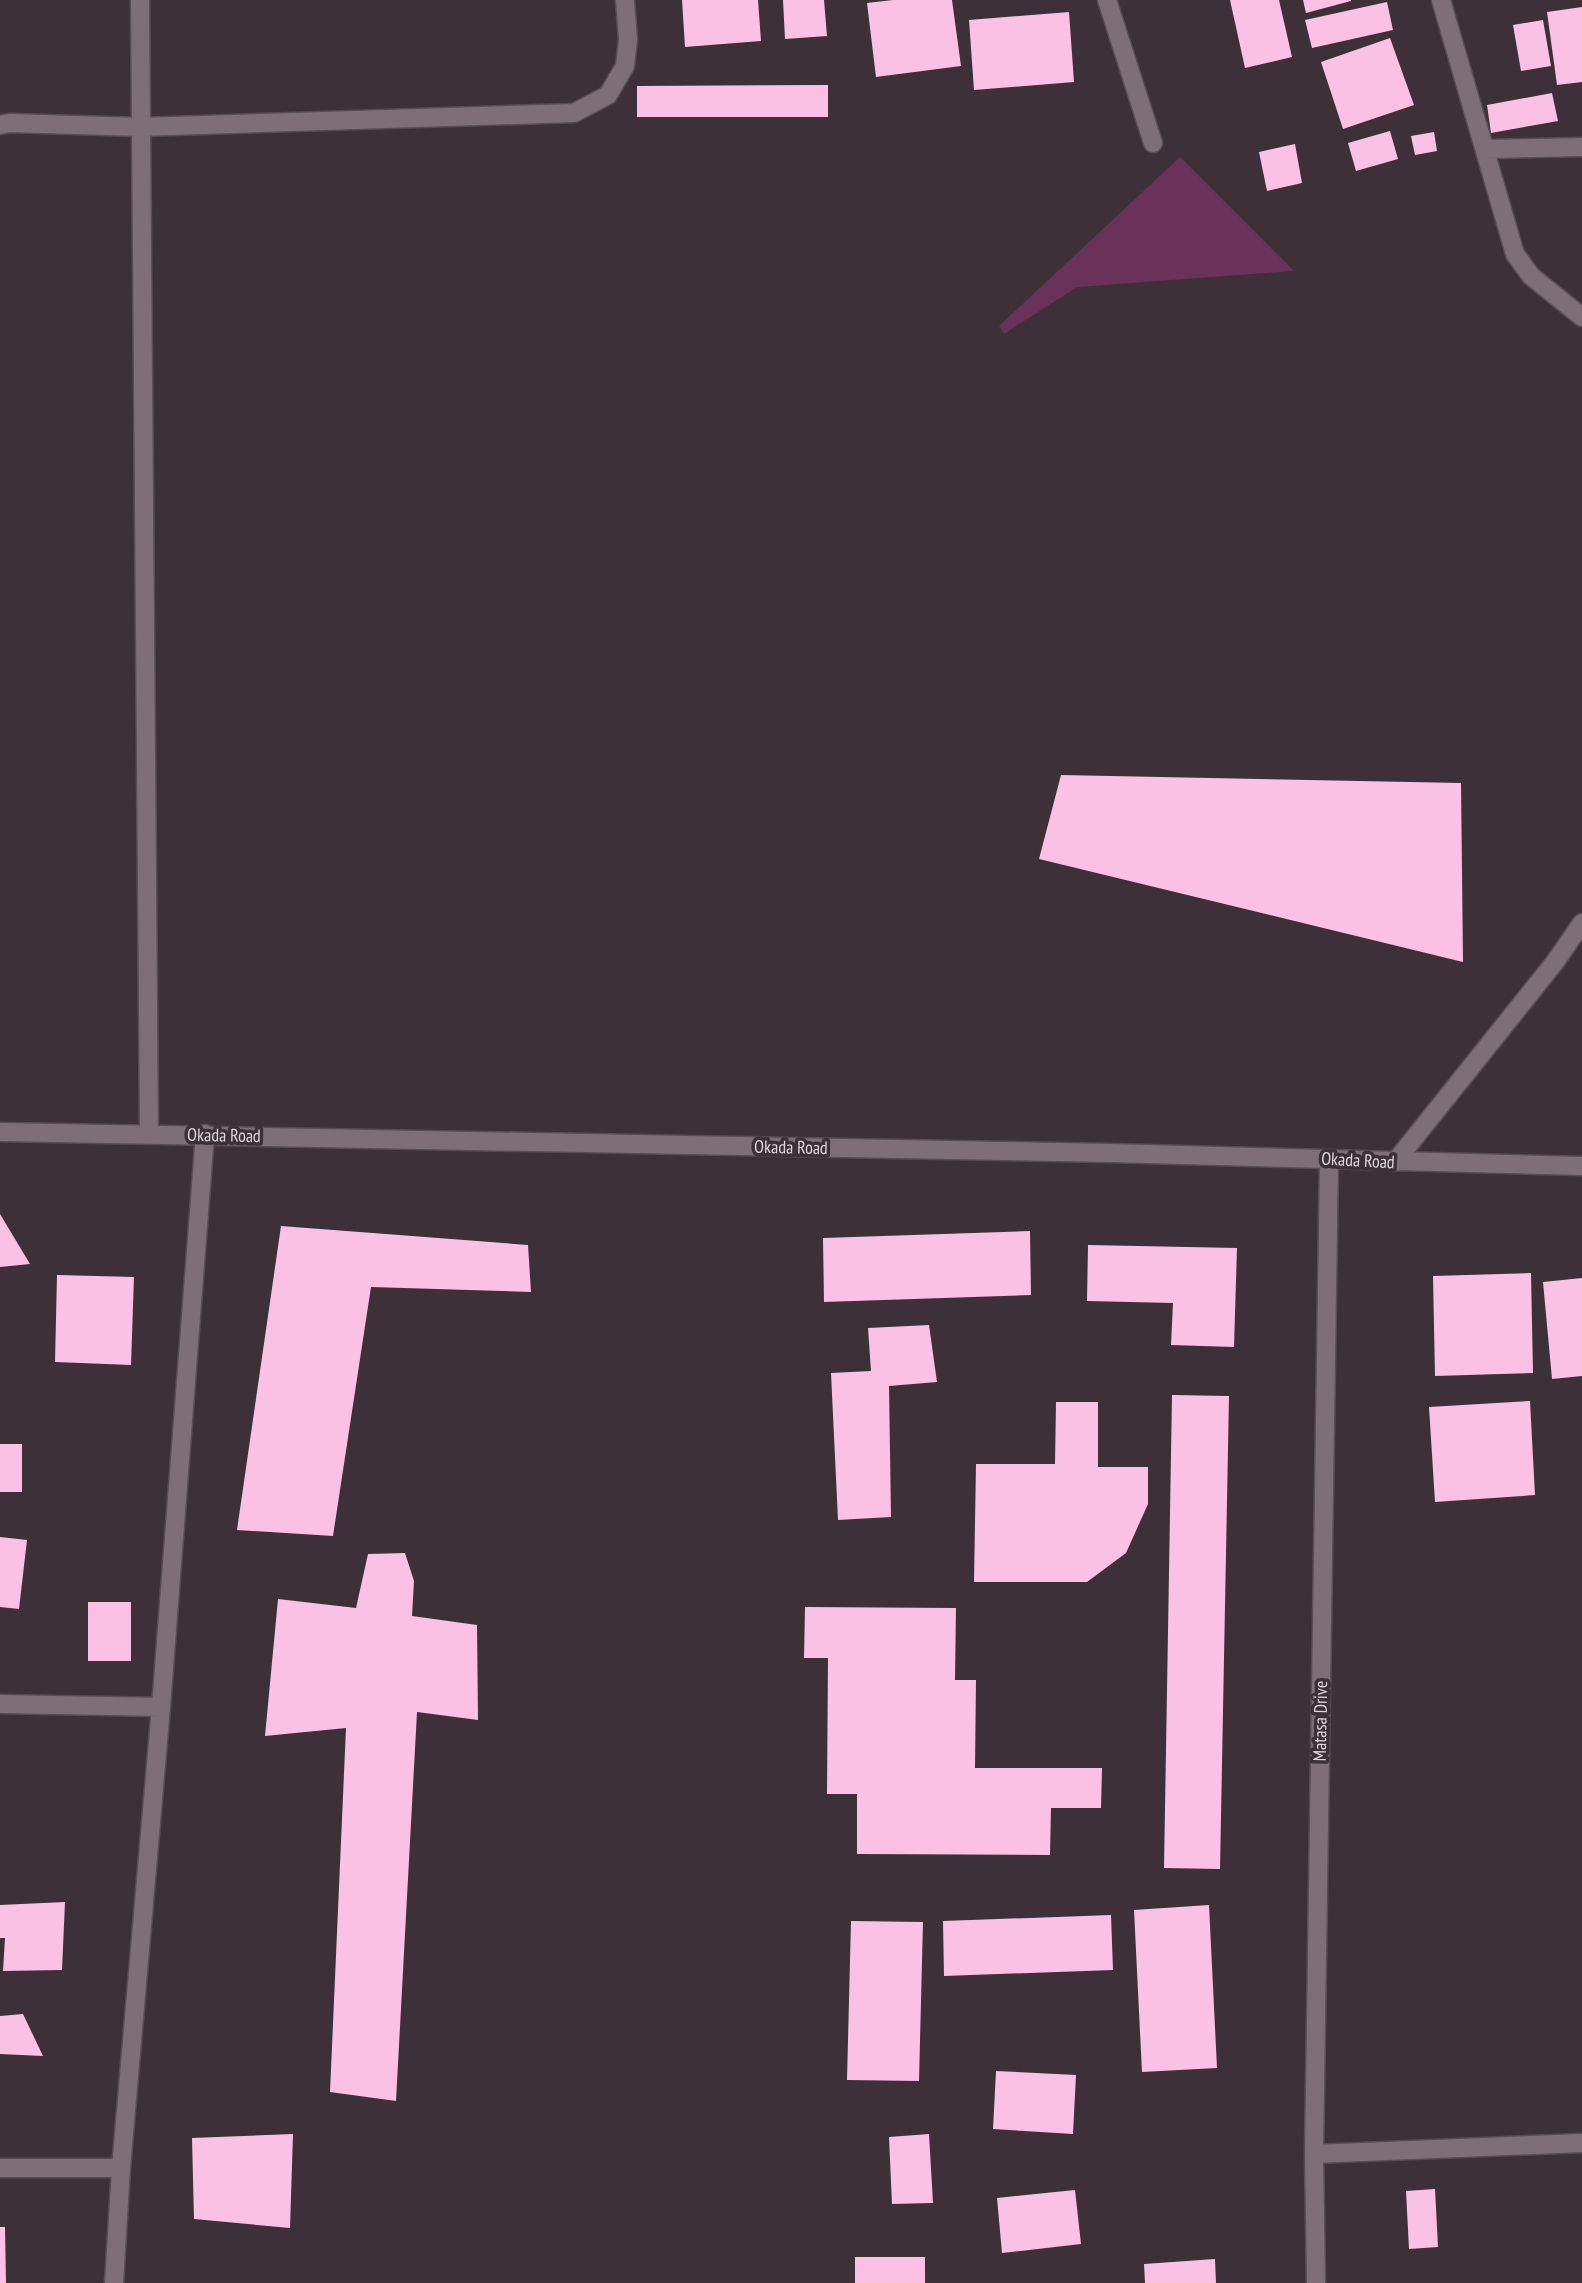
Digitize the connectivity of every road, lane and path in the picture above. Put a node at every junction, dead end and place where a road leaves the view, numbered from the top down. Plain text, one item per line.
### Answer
1 (140, 0) edge
2 (625, 0) edge
3 (1108, 0) edge
4 (1441, 0) edge
5 (0, 125) edge
6 (140, 127) junction
7 (1153, 143) dead end
8 (1582, 147) edge
9 (1485, 149) junction
10 (1582, 317) edge
11 (1582, 923) edge
12 (0, 1132) edge
13 (149, 1134) junction
14 (205, 1134) junction
15 (1329, 1158) junction
16 (1395, 1162) junction
17 (1582, 1166) edge
18 (0, 1704) edge
19 (161, 1707) junction
20 (1582, 2143) edge
21 (1314, 2154) junction
22 (0, 2168) edge
23 (121, 2168) junction
24 (114, 2283) edge
25 (1316, 2283) edge

1 - 6 street
2 - 6 street
3 - 7 street
4 - 9 street
5 - 6 street
6 - 13 street
8 - 9 street
9 - 10 street
11 - 16 street
12 - 13 street, Okada Road
13 - 14 street, Okada Road
14 - 15 street, Okada Road
14 - 19 street
15 - 16 street, Okada Road
15 - 21 street, Matasa Drive
16 - 17 street, Okada Road
18 - 19 street
19 - 23 street
20 - 21 street
21 - 25 street, Matasa Drive
22 - 23 street
23 - 24 street

